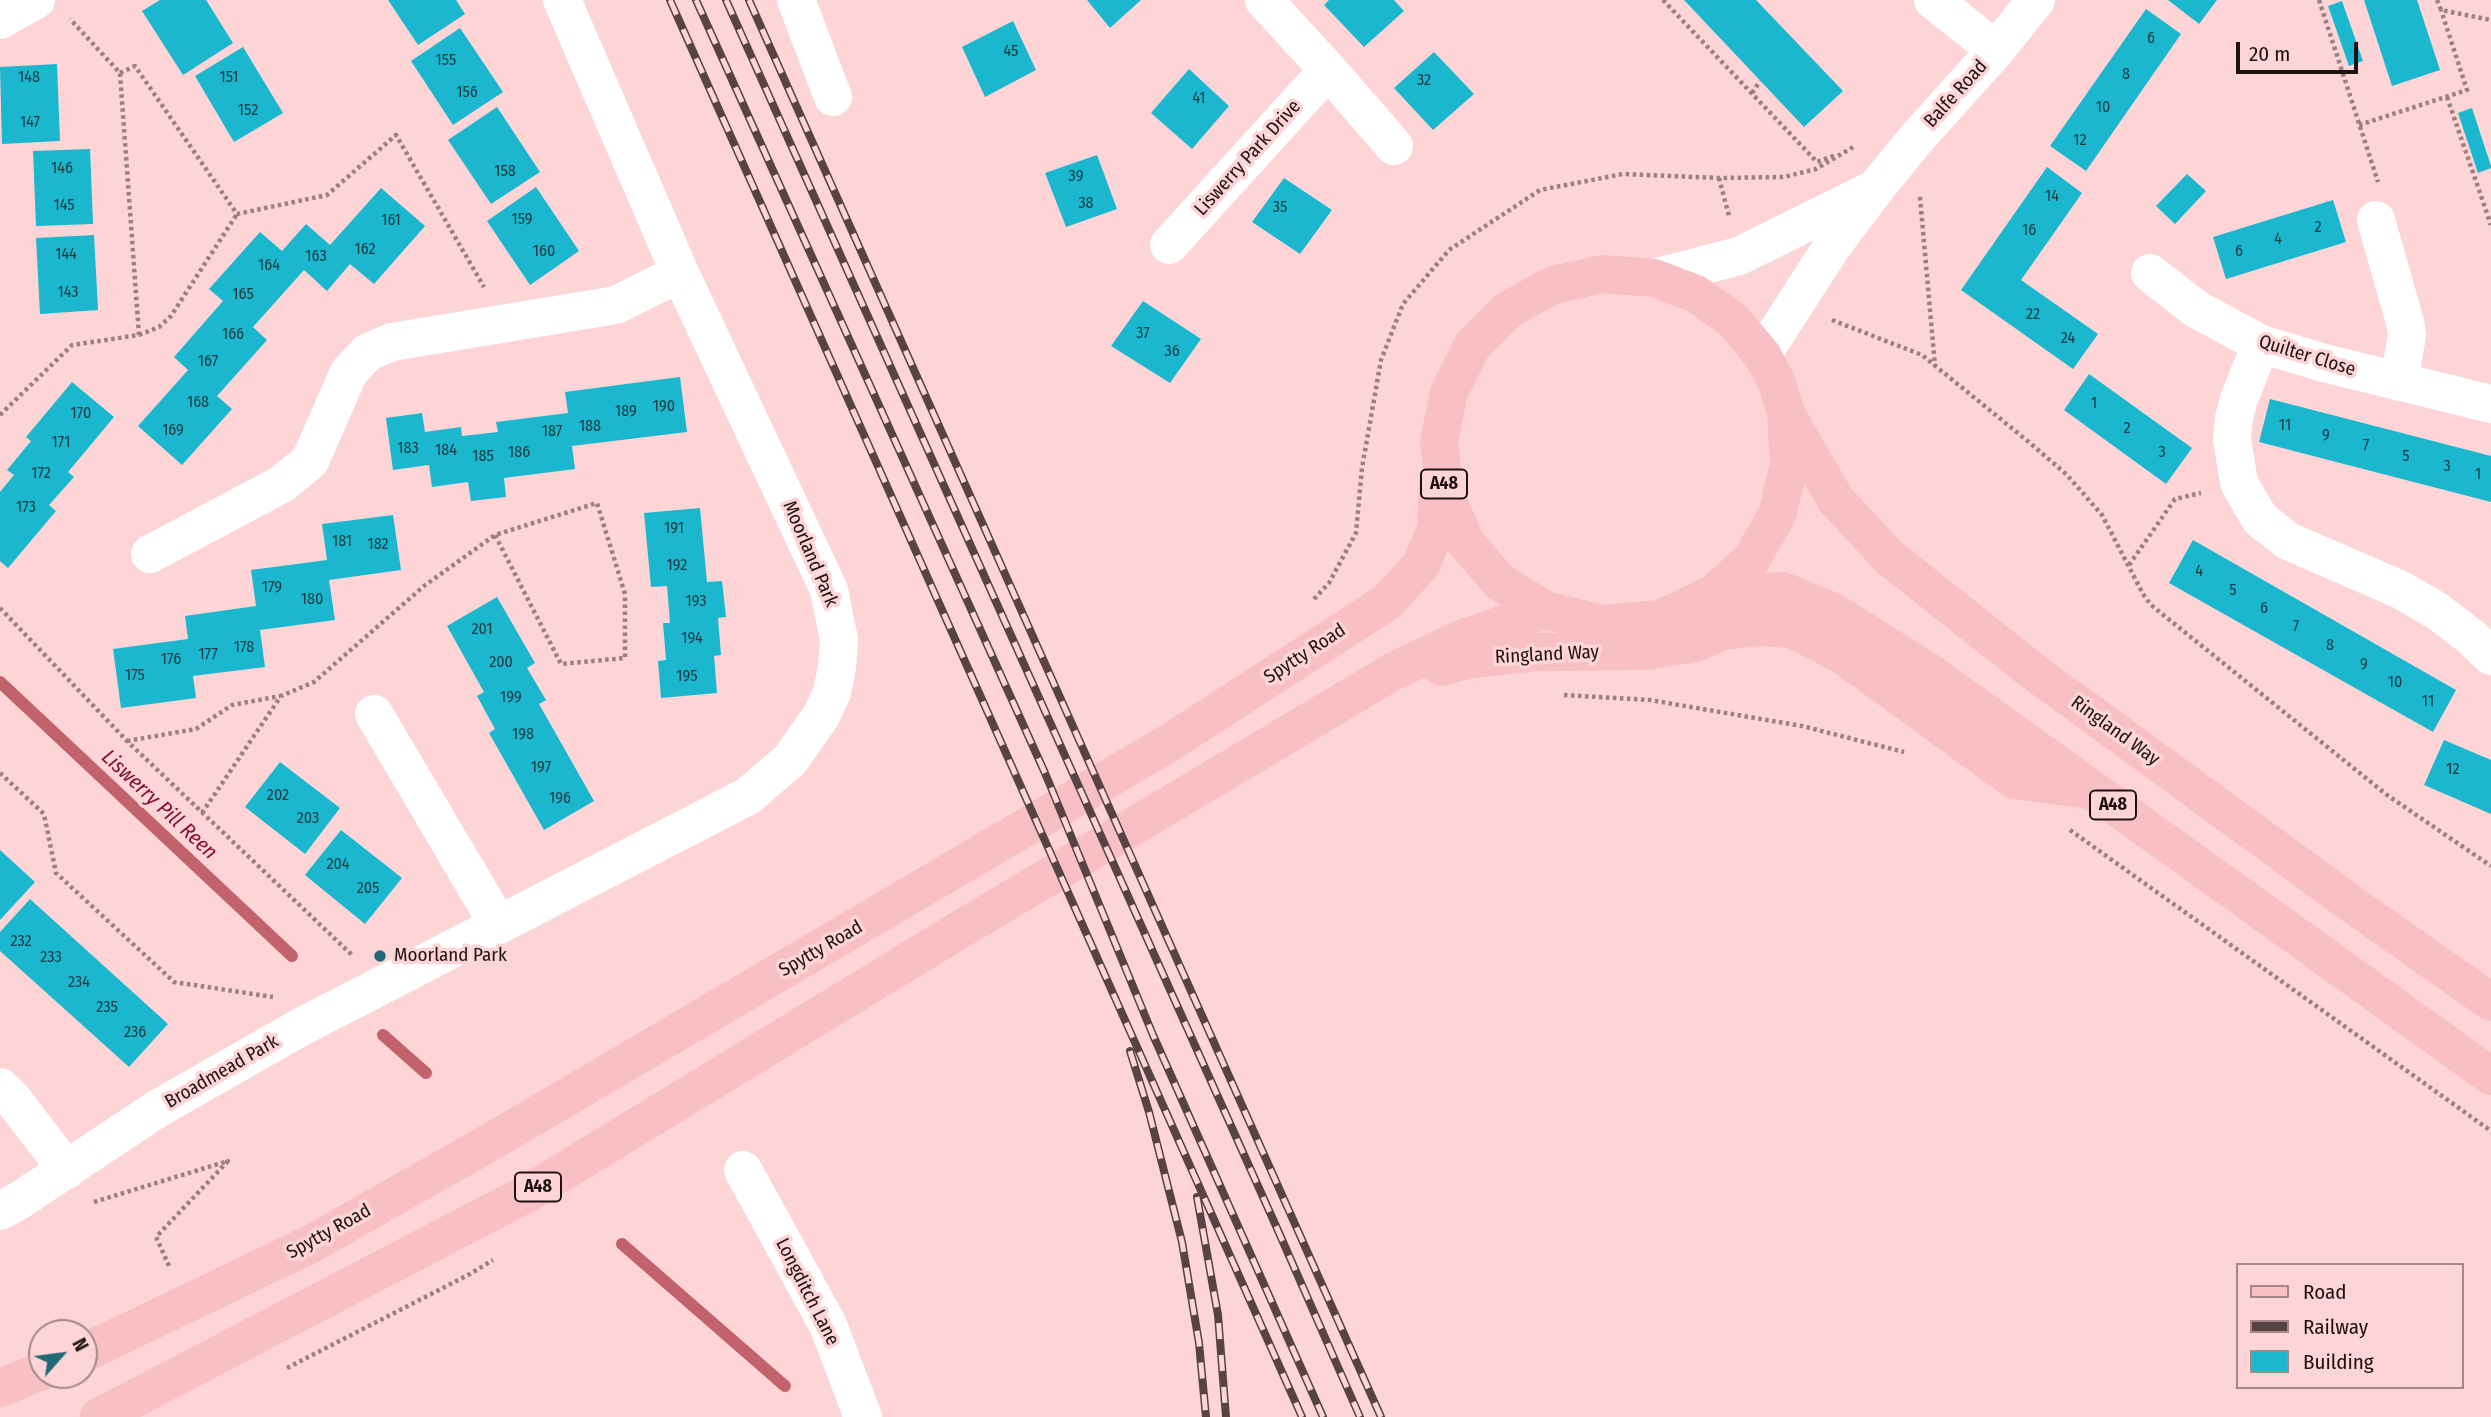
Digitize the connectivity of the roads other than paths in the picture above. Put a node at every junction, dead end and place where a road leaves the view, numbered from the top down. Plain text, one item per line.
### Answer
1 (562, 0) edge
2 (796, 0) edge
3 (1264, 0) edge
4 (1933, 0) edge
5 (2036, 0) edge
6 (49, 5) edge
7 (0, 20) edge
8 (1996, 50) junction
9 (1328, 70) junction
10 (833, 97) dead end
11 (1394, 146) dead end
12 (1876, 188) junction
13 (2378, 202) road end
14 (1169, 246) dead end
15 (2150, 272) dead end
16 (680, 273) junction
17 (1654, 278) junction
18 (2261, 344) junction
19 (1762, 355) junction
20 (2399, 382) junction
21 (2491, 404) edge
22 (1786, 414) junction
23 (1439, 442) junction
24 (150, 554) dead end
25 (1713, 594) junction
26 (1545, 610) junction
27 (2491, 656) edge
28 (1371, 685) junction
29 (374, 714) dead end
30 (2094, 791) junction
31 (498, 924) junction
32 (383, 985) joint
33 (2491, 1002) edge
34 (2491, 1076) edge
35 (0, 1087) edge
36 (67, 1170) junction
37 (743, 1170) dead end
38 (0, 1211) edge
39 (98, 1346) edge
40 (28, 1377) edge
41 (0, 1388) edge
42 (99, 1417) edge
43 (863, 1417) edge

1 - 16 street, Moorland Park
2 - 10 street
3 - 9 street
4 - 8 street
5 - 8 street, Balfe Road
6 - 7 street
8 - 12 street, Balfe Road
9 - 11 street
9 - 14 street, Liswerry Park Drive
12 - 17 street, Balfe Road
12 - 19 street, Balfe Road
13 - 20 street
15 - 18 street, Quilter Close
16 - 24 street
16 - 31 street, Moorland Park
17 - 19 main road, Balfe Road / A48
17 - 23 main road, Balfe Road / A48
18 - 20 street, Quilter Close
18 - 27 street
19 - 22 main road, Balfe Road / A48
20 - 21 street, Quilter Close
22 - 25 main road, Balfe Road / A48
22 - 33 main road, Ringland Way / A48
23 - 26 main road, Balfe Road / A48
23 - 39 main road, Spytty Road / A48
25 - 26 main road, Balfe Road / A48
25 - 30 main road, Ringland Way / A48
26 - 28 main road, A48
28 - 30 main road, Ringland Way / A48
28 - 42 main road, A48
29 - 31 street
30 - 34 main road, Ringland Way / A48
31 - 32 street, Moorland Park
32 - 36 street, Broadmead Park
35 - 36 street
36 - 38 street, Broadmead Park
37 - 43 street, Longditch Lane
40 - 41 main road

